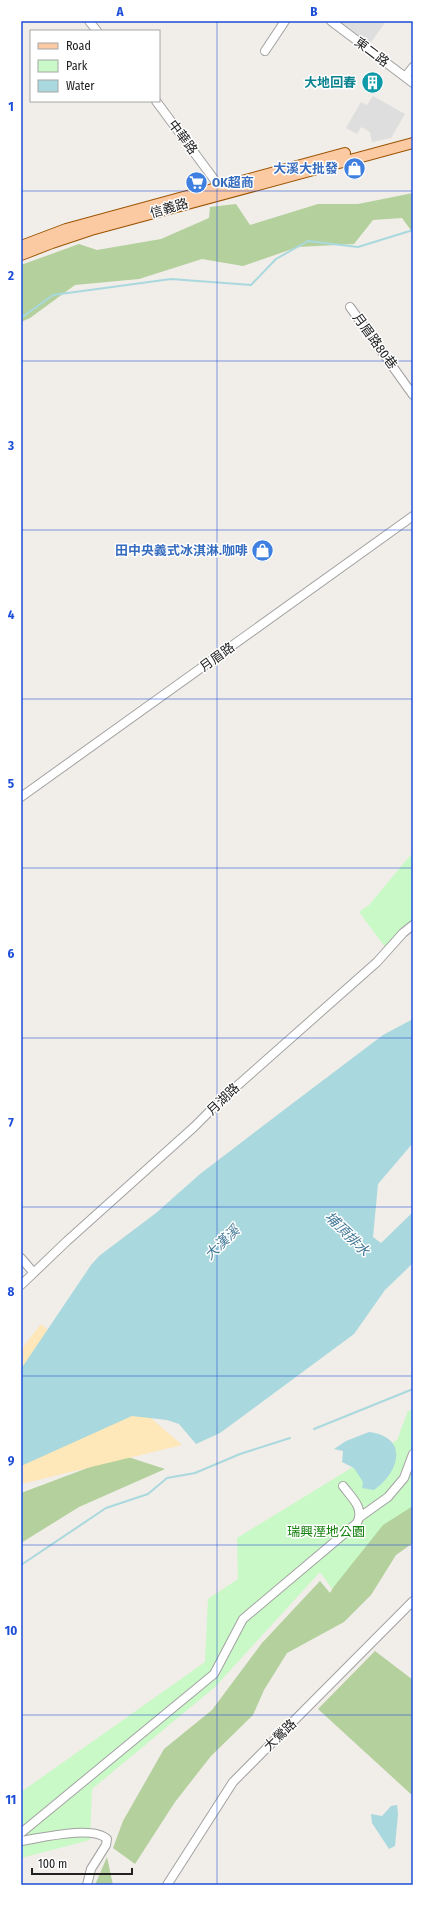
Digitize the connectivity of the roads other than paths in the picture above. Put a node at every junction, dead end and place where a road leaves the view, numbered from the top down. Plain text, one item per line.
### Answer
1 (89, 21) edge
2 (285, 21) edge
3 (331, 21) edge
4 (96, 30) edge
5 (265, 51) dead end
6 (413, 67) edge
7 (405, 77) junction
8 (413, 83) edge
9 (157, 102) edge
10 (413, 136) edge
11 (413, 143) edge
12 (221, 190) junction
13 (21, 246) edge
14 (21, 256) edge
15 (350, 307) dead end
16 (413, 395) edge
17 (413, 516) edge
18 (21, 797) edge
19 (413, 925) edge
20 (21, 1258) edge
21 (33, 1272) junction
22 (21, 1285) edge
23 (413, 1454) edge
24 (343, 1486) dead end
25 (360, 1517) junction
26 (413, 1601) edge
27 (21, 1833) edge
28 (21, 1841) edge
29 (87, 1885) edge
30 (167, 1885) edge

1 - 4 street
2 - 5 street
3 - 7 street, 東二路
6 - 7 street
7 - 8 street, 東二路
9 - 12 street, 中華路
10 - 12 main road, 信義路
11 - 12 main road, 信義路
12 - 13 main road, 信義路
12 - 14 main road, 信義路
15 - 16 street, 月眉路80巷
17 - 18 street, 月眉路
19 - 21 street, 月湖路
20 - 21 street
21 - 22 street, 月湖路
23 - 25 street
24 - 25 street
25 - 27 street
26 - 30 street, 大鶯路
28 - 29 street

